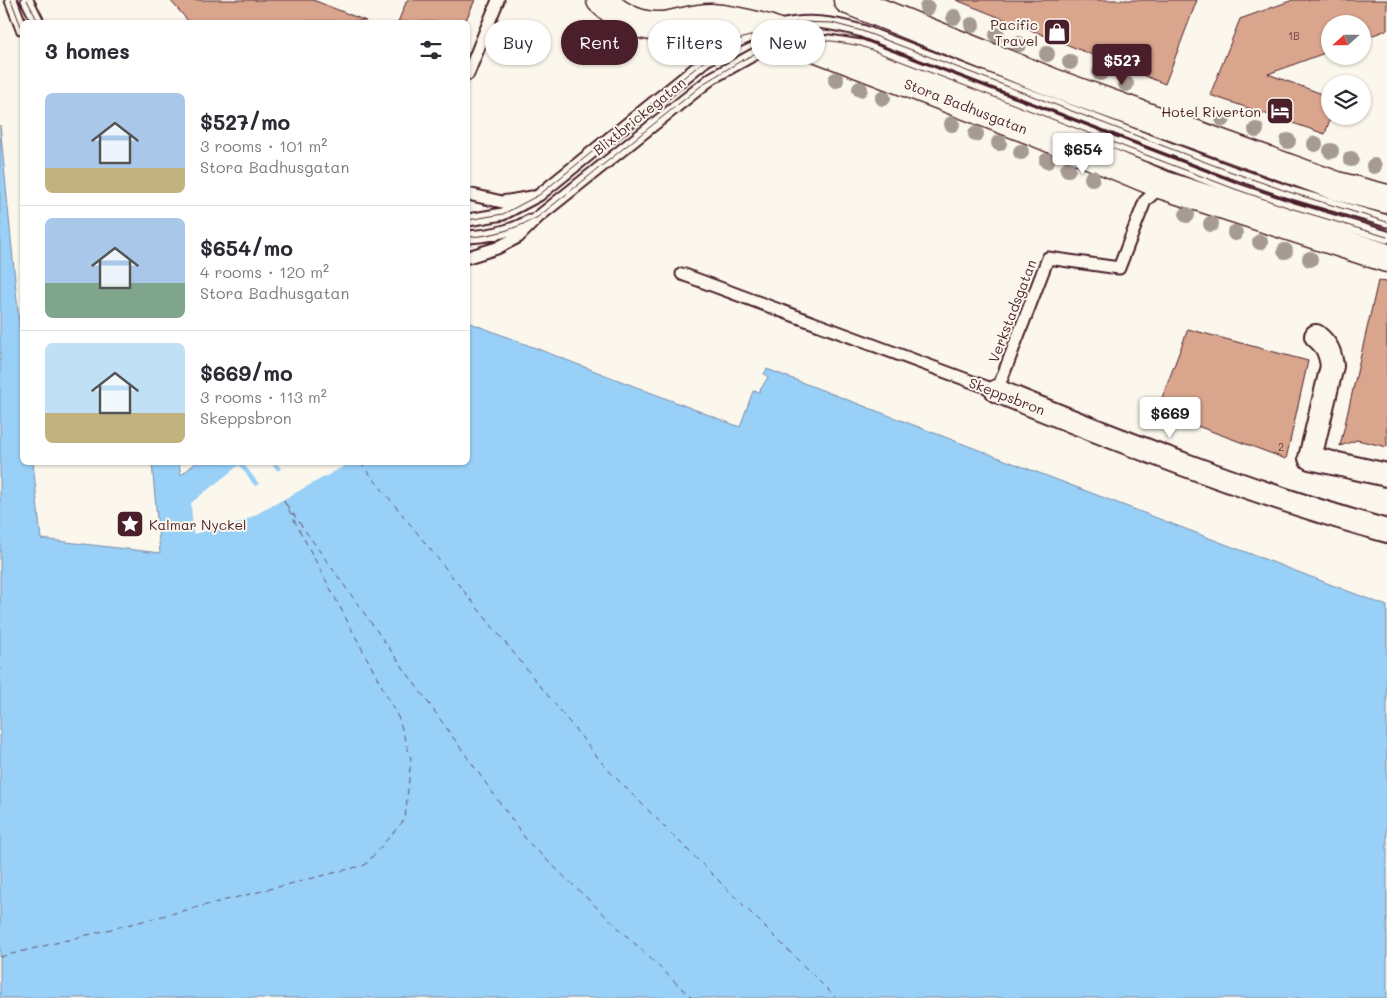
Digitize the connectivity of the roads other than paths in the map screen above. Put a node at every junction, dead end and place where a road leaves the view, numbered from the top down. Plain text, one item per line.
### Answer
1 (11, 0) edge
2 (27, 0) edge
3 (498, 0) edge
4 (601, 0) edge
5 (708, 0) edge
6 (848, 0) edge
7 (37, 20) edge
8 (683, 20) joint
9 (724, 20) edge
10 (20, 23) edge
11 (825, 24) edge
12 (648, 26) edge
13 (751, 35) edge
14 (825, 41) edge
15 (825, 52) edge
16 (751, 56) edge
17 (470, 69) edge
18 (1163, 185) junction
19 (470, 194) edge
20 (539, 195) junction
21 (1387, 199) edge
22 (538, 217) junction
23 (470, 220) edge
24 (1387, 221) edge
25 (470, 237) edge
26 (1387, 237) edge
27 (470, 256) edge
28 (1387, 258) edge
29 (682, 274) dead end
30 (1316, 336) dead end
31 (997, 391) junction
32 (1387, 475) edge
33 (1333, 516) junction
34 (1387, 525) edge
35 (1387, 531) edge

1 - 10 lane
2 - 7 lane
3 - 17 lane
4 - 12 street, Stora Badhusgatan
5 - 8 street, Stora Badhusgatan
6 - 21 street
8 - 9 street, Stora Badhusgatan
11 - 24 lane, Blixtbrickegatan
13 - 20 lane, Blixtbrickegatan
14 - 26 lane, Blixtbrickegatan
15 - 18 street, Stora Badhusgatan
16 - 22 lane, Blixtbrickegatan
18 - 28 street, Stora Badhusgatan
18 - 31 lane, Verkstadsgatan
19 - 20 lane, Blixtbrickegatan
20 - 23 lane, Blixtbrickegatan
22 - 25 lane, Blixtbrickegatan
22 - 27 lane, Blixtbrickegatan
29 - 31 lane, Skeppsbron
30 - 32 street
31 - 33 street, Skeppsbron
33 - 34 street, Skeppsbron
33 - 35 street, Skeppsbron

